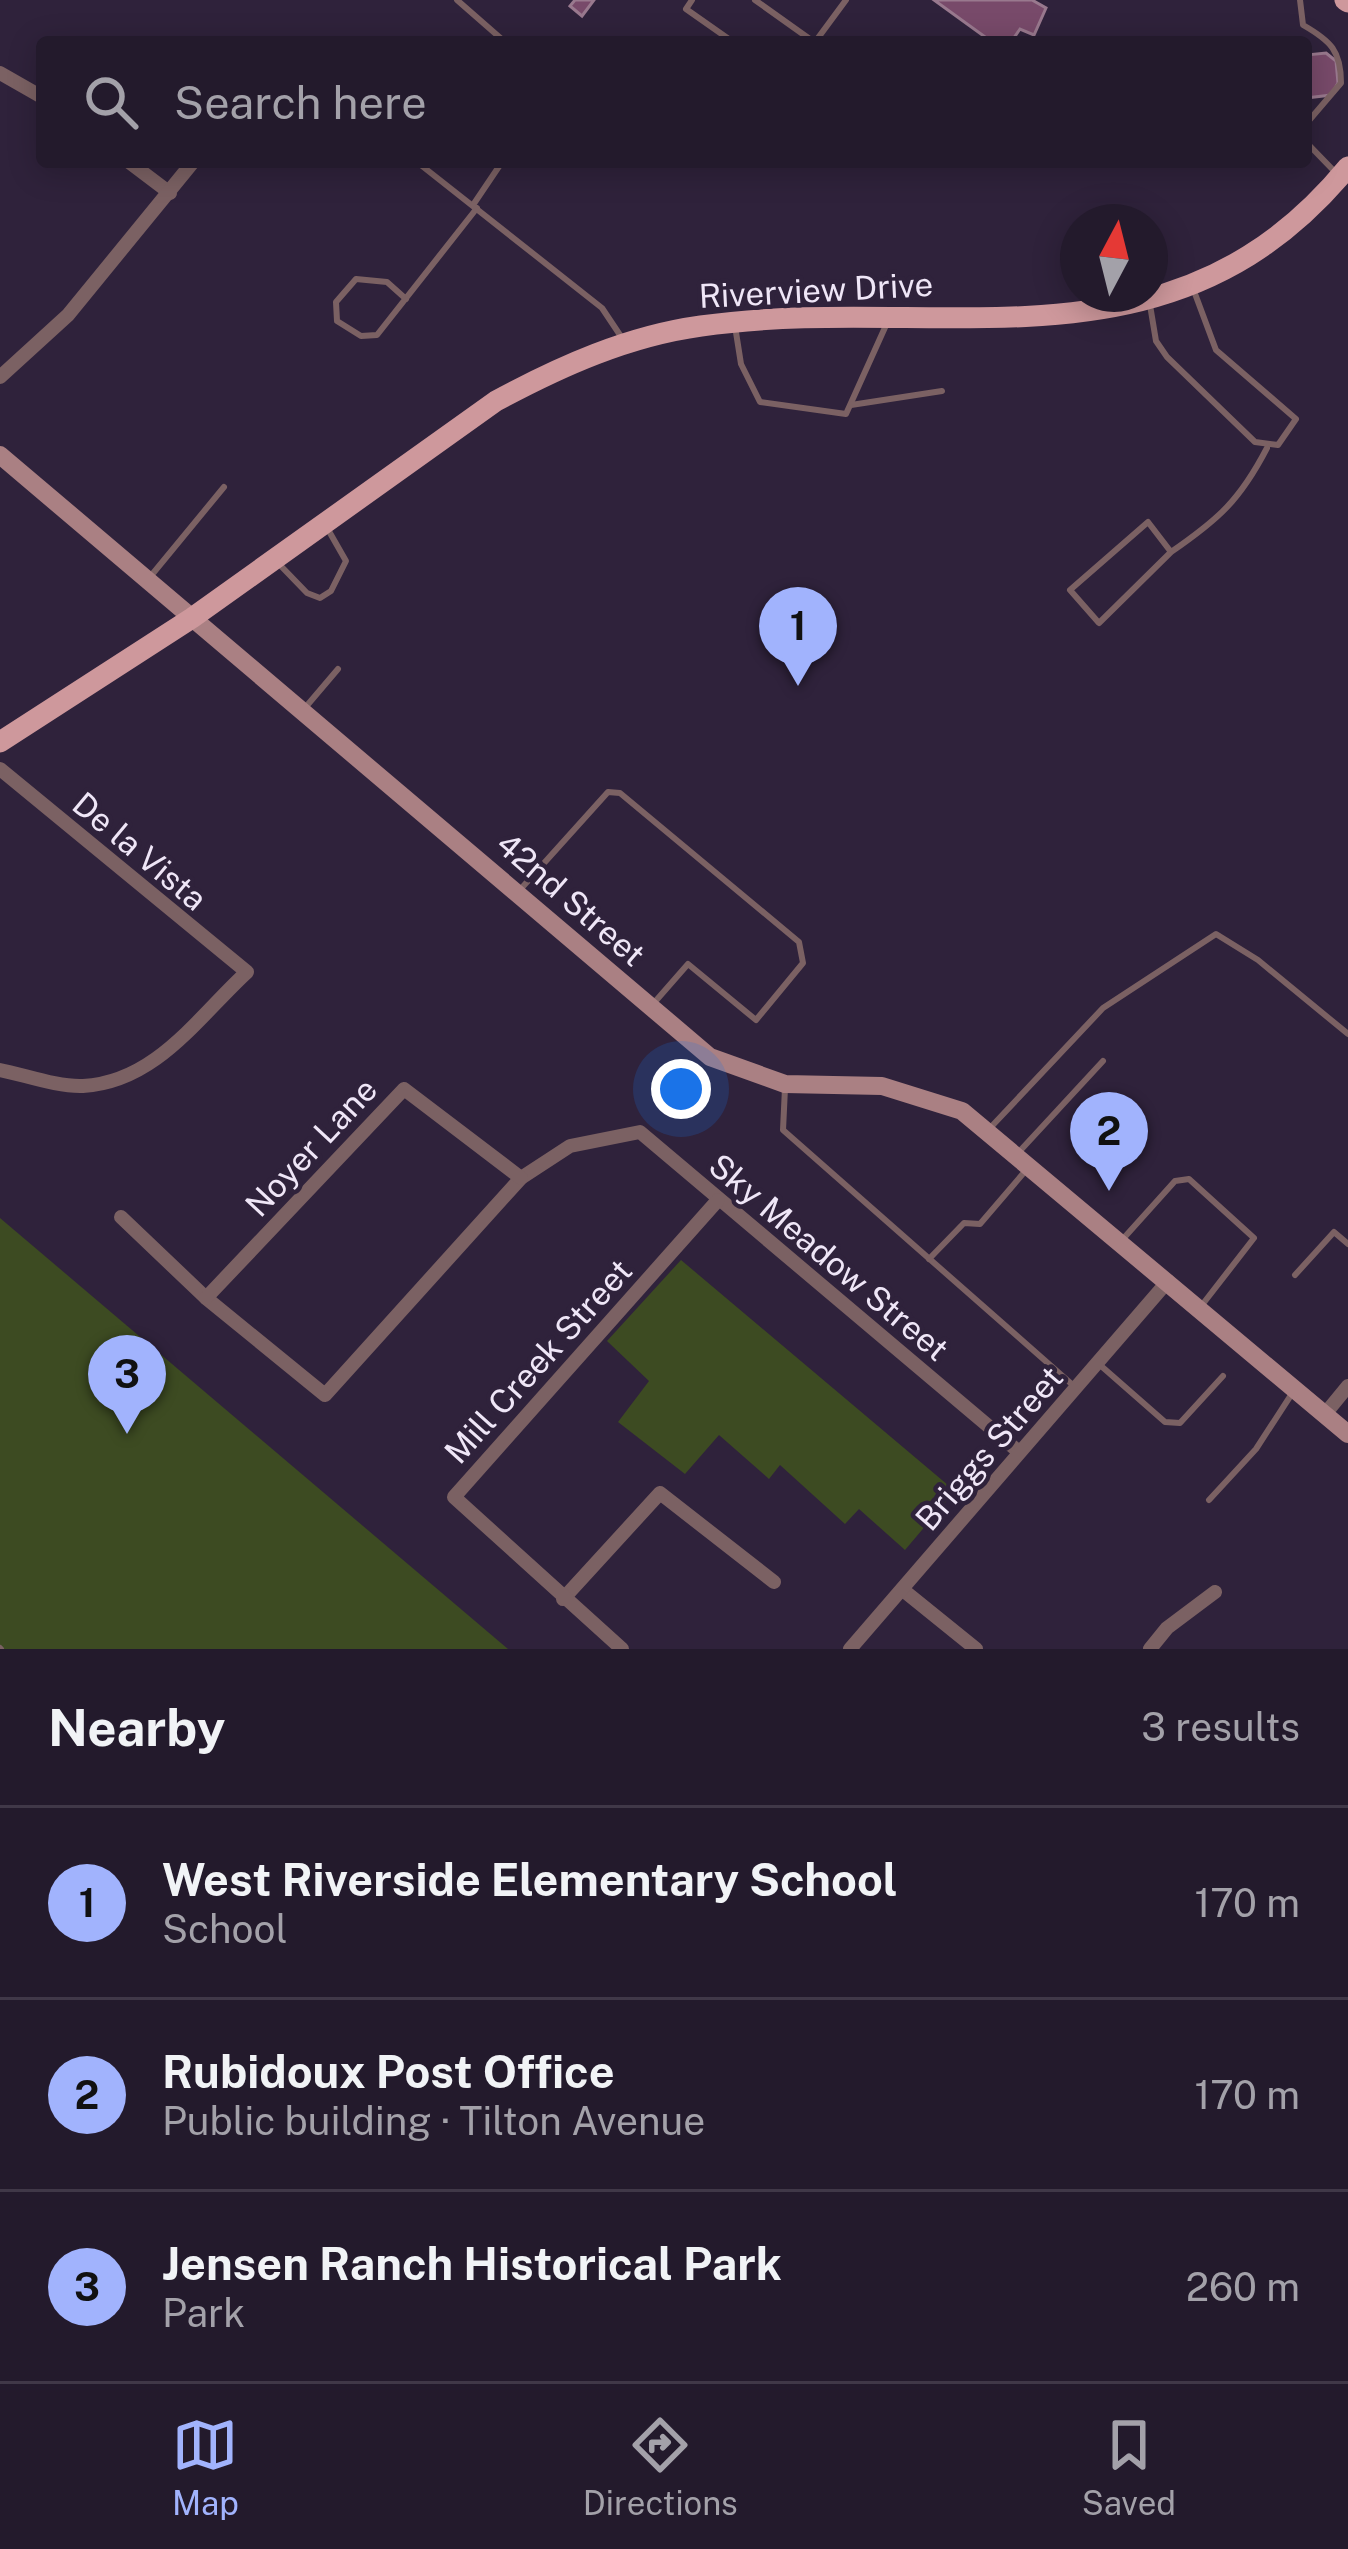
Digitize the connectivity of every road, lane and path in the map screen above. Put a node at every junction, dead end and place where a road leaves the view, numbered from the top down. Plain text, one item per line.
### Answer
1 (457, 0) edge
2 (692, 0) edge
3 (755, 0) edge
4 (846, 0) edge
5 (1300, 0) edge
6 (498, 36) edge
7 (724, 36) edge
8 (806, 36) edge
9 (819, 36) edge
10 (0, 73) edge
11 (36, 94) edge
12 (1312, 117) edge
13 (1312, 146) edge
14 (137, 168) edge
15 (189, 168) edge
16 (425, 168) edge
17 (498, 168) edge
18 (1346, 171) edge
19 (170, 193) junction
20 (475, 206) junction
21 (1192, 285) junction
22 (1168, 294) edge
23 (406, 299) junction
24 (1086, 312) edge
25 (1151, 312) edge
26 (889, 317) junction
27 (734, 322) junction
28 (626, 344) junction
29 (0, 377) edge
30 (942, 391) dead end
31 (851, 405) junction
32 (1268, 448) junction
33 (0, 454) edge
34 (224, 487) dead end
35 (324, 523) junction
36 (1172, 552) junction
37 (274, 559) junction
38 (148, 580) junction
39 (192, 618) junction
40 (338, 669) dead end
41 (302, 711) junction
42 (0, 742) edge
43 (0, 769) edge
44 (518, 892) junction
45 (650, 1006) junction
46 (1348, 1034) edge
47 (1103, 1061) dead end
48 (0, 1070) edge
49 (785, 1084) junction
50 (987, 1132) junction
51 (1022, 1161) junction
52 (521, 1178) junction
53 (718, 1200) junction
54 (121, 1217) dead end
55 (1120, 1241) junction
56 (1348, 1244) edge
57 (929, 1259) junction
58 (1295, 1275) dead end
59 (1168, 1281) junction
60 (206, 1298) junction
61 (1199, 1307) junction
62 (1097, 1363) junction
63 (1223, 1376) dead end
64 (1348, 1386) edge
65 (1075, 1388) junction
66 (1294, 1389) junction
67 (1324, 1414) junction
68 (1348, 1434) edge
69 (1019, 1451) junction
70 (1209, 1500) dead end
71 (774, 1582) dead end
72 (903, 1590) junction
73 (1215, 1592) dead end
74 (563, 1599) junction
75 (622, 1649) edge
76 (850, 1649) edge
77 (976, 1649) edge
78 (1150, 1649) edge

1 - 6 lane
2 - 7 lane
3 - 8 lane
4 - 9 lane
5 - 12 lane
10 - 11 street
13 - 18 lane
14 - 19 street
15 - 19 street
16 - 20 lane
17 - 20 lane
18 - 21 main road, Riverview Drive
19 - 29 street
20 - 23 lane
20 - 28 lane
21 - 22 main road, Riverview Drive
21 - 32 lane
23 - 23 lane
24 - 26 main road, Riverview Drive
25 - 32 lane
26 - 27 main road, Riverview Drive
26 - 31 lane
27 - 28 main road, Riverview Drive
27 - 31 lane
28 - 35 main road, Riverview Drive
30 - 31 lane
32 - 36 lane
33 - 38 street, 42nd Street
34 - 38 lane
35 - 37 main road, Riverview Drive
35 - 37 lane
36 - 36 lane
37 - 39 main road, Riverview Drive
38 - 39 street, 42nd Street
39 - 41 street, 42nd Street
39 - 42 main road, Riverview Drive
40 - 41 lane
41 - 44 street, 42nd Street
43 - 48 street, De la Vista
44 - 45 street, 42nd Street
44 - 45 lane
45 - 49 street, 42nd Street
46 - 50 lane
47 - 51 lane
49 - 50 street, 42nd Street
49 - 57 lane
50 - 51 street, 42nd Street
51 - 55 street, 42nd Street
51 - 57 lane
52 - 53 street, Sky Meadow Street
52 - 60 street, Noyer Lane
52 - 60 street, Sky Meadow Street
53 - 69 street, Sky Meadow Street
53 - 74 street, Mill Creek Street
54 - 60 street, Sky Meadow Street
55 - 59 street, 42nd Street
55 - 61 lane
56 - 58 lane
57 - 65 lane
59 - 61 street, 42nd Street
59 - 62 street, Briggs Street
61 - 66 street, 42nd Street
62 - 63 lane
62 - 65 street, Briggs Street
64 - 67 street
65 - 69 street, Briggs Street
66 - 67 street, 42nd Street
66 - 70 lane
67 - 68 street, 42nd Street
69 - 72 street, Briggs Street
71 - 74 street
72 - 76 street, Briggs Street
72 - 77 street
73 - 78 street
74 - 75 street, Mill Creek Street

